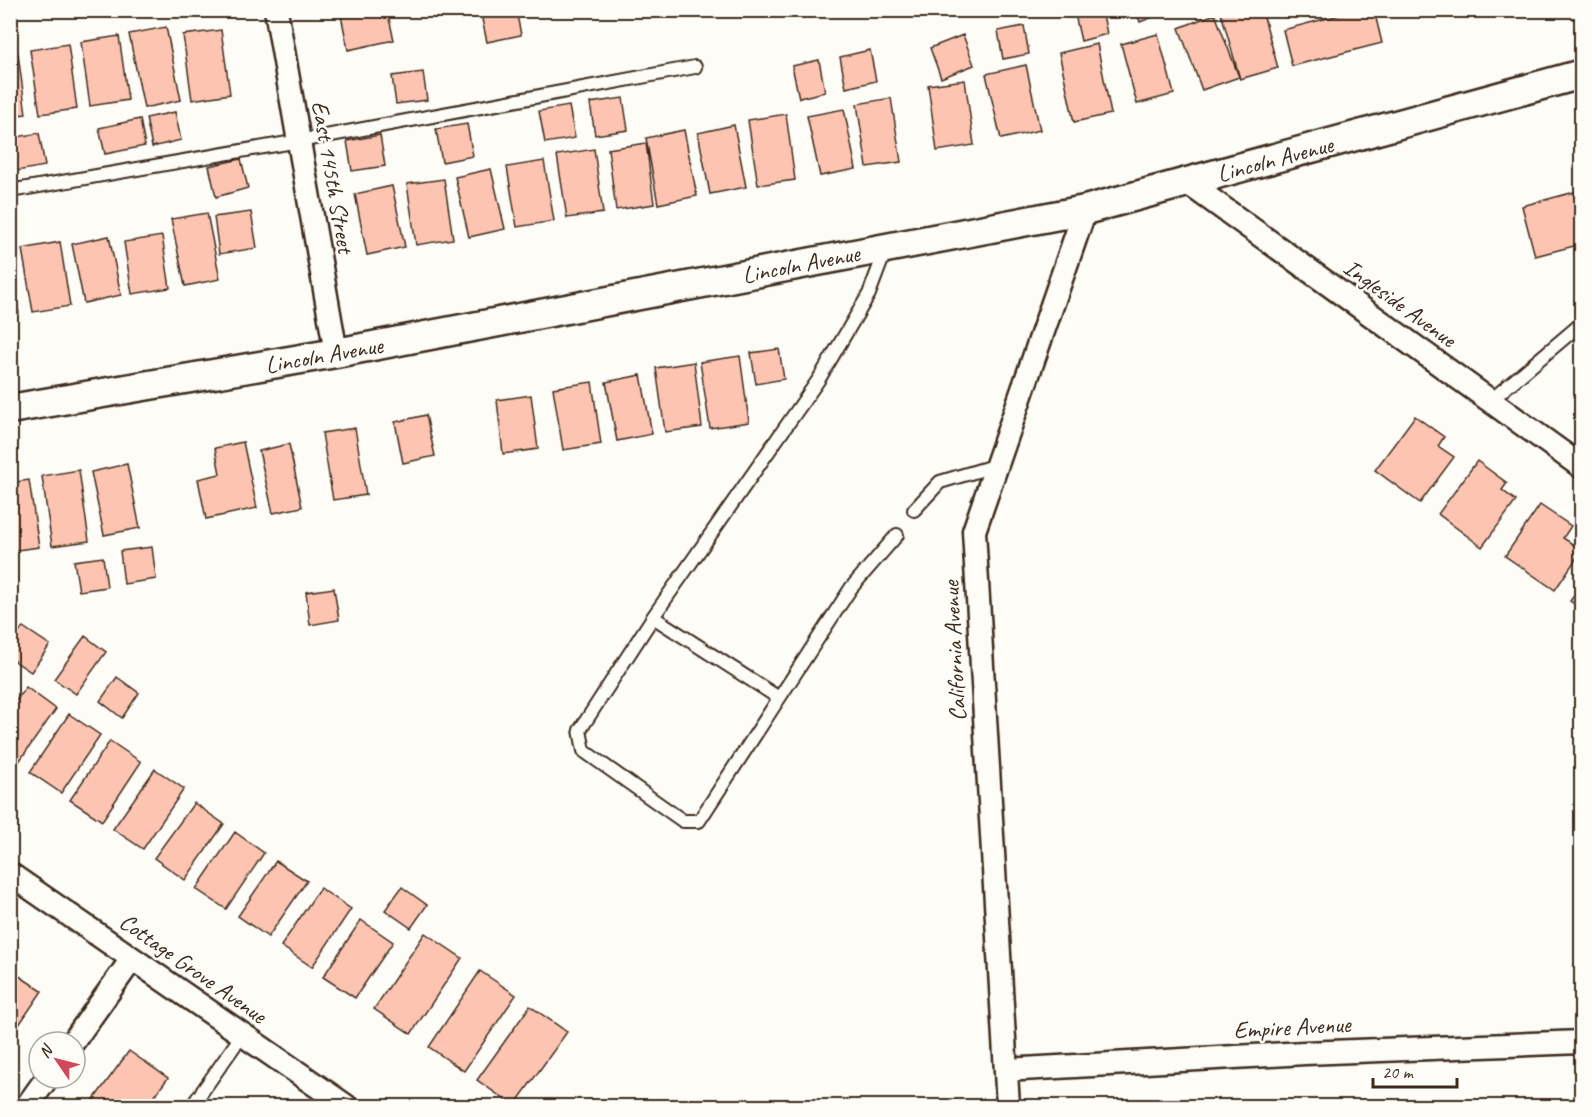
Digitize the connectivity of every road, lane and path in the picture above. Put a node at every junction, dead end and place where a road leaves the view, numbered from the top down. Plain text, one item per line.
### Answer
1 (276, 10) edge
2 (695, 67) dead end
3 (1581, 74) edge
4 (299, 141) junction
5 (1188, 183) junction
6 (10, 190) edge
7 (1085, 210) junction
8 (886, 248) junction
9 (1581, 323) edge
10 (336, 353) junction
11 (1490, 401) junction
12 (10, 409) edge
13 (997, 465) junction
14 (1581, 467) edge
15 (914, 510) dead end
16 (897, 535) dead end
17 (653, 617) junction
18 (779, 698) junction
19 (10, 874) edge
20 (132, 959) junction
21 (82, 1030) edge
22 (242, 1035) junction
23 (1581, 1042) edge
24 (1006, 1070) junction
25 (39, 1090) edge
26 (27, 1107) edge
27 (192, 1107) edge
28 (346, 1107) edge
29 (1008, 1107) edge

1 - 4 street, East 145th Street
2 - 4 lane
3 - 5 street, Lincoln Avenue
4 - 6 lane
4 - 10 street, East 145th Street
5 - 7 street, Lincoln Avenue
5 - 11 street, Ingleside Avenue
7 - 8 street, Lincoln Avenue
7 - 13 street, California Avenue
8 - 10 street, Lincoln Avenue
8 - 17 lane
9 - 11 lane
10 - 12 street, Lincoln Avenue
11 - 14 street, Ingleside Avenue
13 - 15 lane
13 - 24 street, California Avenue
16 - 18 lane
17 - 18 lane
17 - 18 lane
19 - 20 street, Cottage Grove Avenue
20 - 21 street
20 - 22 street, Cottage Grove Avenue
22 - 27 lane
22 - 28 street, Cottage Grove Avenue
23 - 24 street, Empire Avenue
24 - 29 street, California Avenue
25 - 26 street

